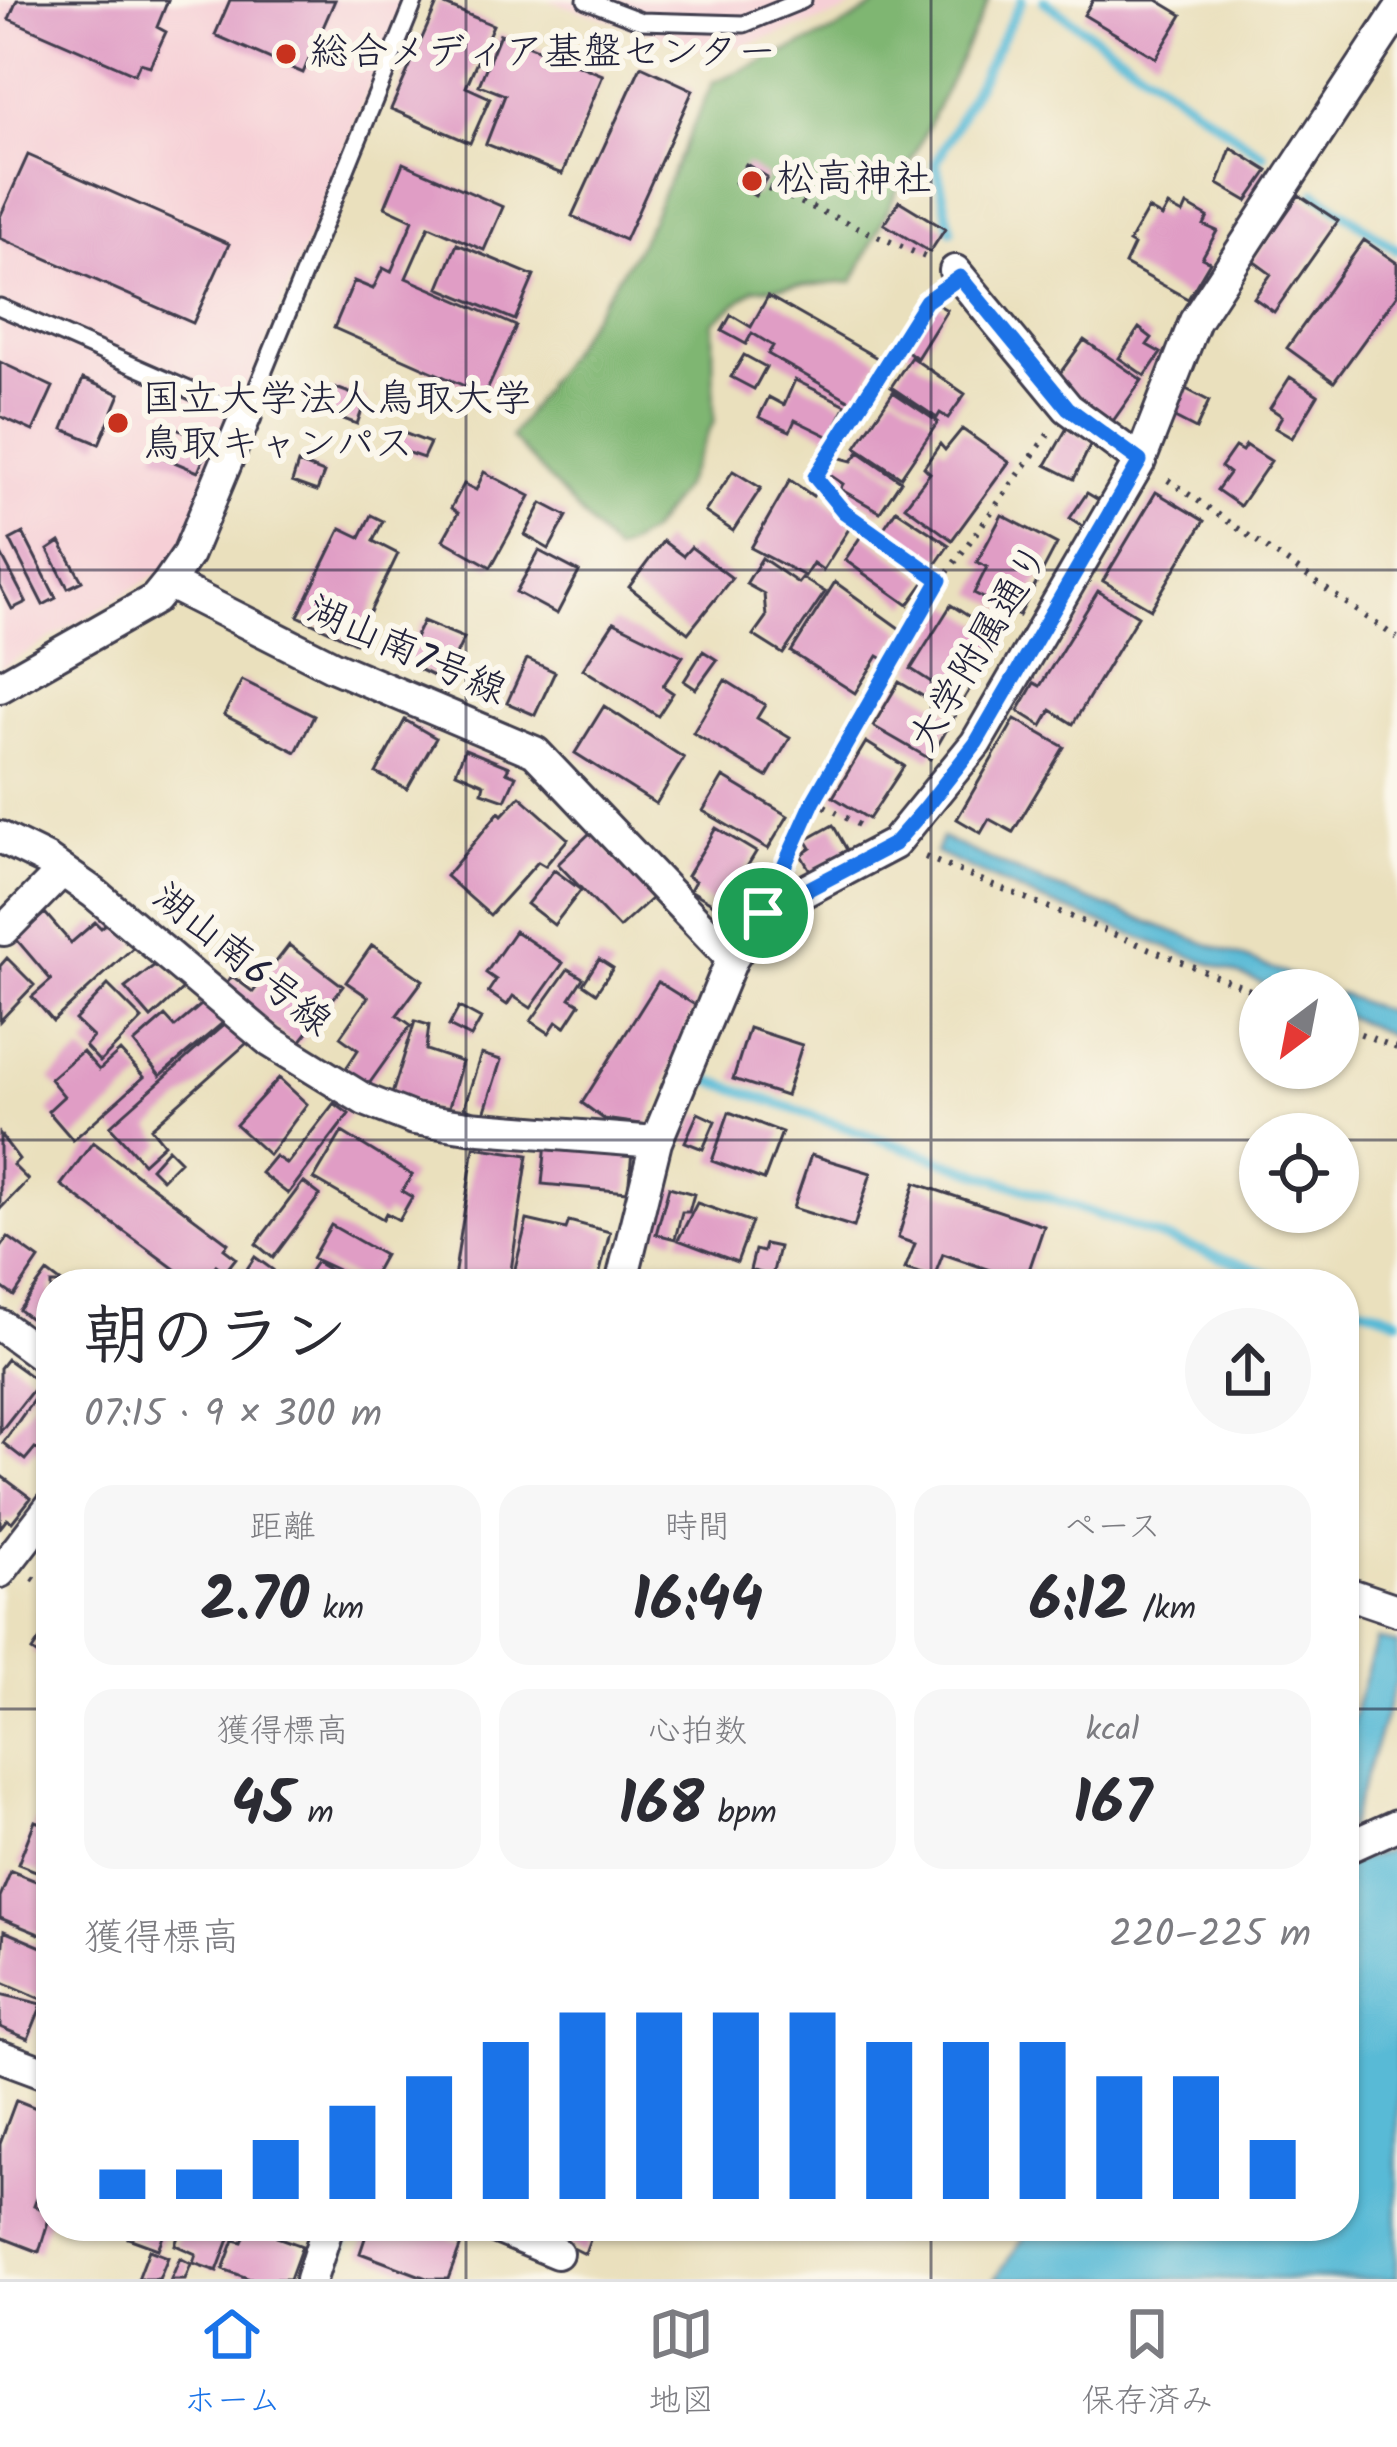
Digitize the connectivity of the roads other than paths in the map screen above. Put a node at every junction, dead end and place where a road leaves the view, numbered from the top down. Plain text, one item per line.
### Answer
1 (416, 0) edge
2 (586, 0) edge
3 (803, 0) edge
4 (1397, 13) edge
5 (958, 274) road end
6 (0, 307) edge
7 (246, 415) junction
8 (1140, 461) junction
9 (169, 584) junction
10 (0, 687) edge
11 (0, 837) edge
12 (62, 871) junction
13 (4, 930) dead end
14 (731, 959) junction
15 (656, 1142) junction
16 (625, 1269) edge
17 (0, 1325) edge
18 (36, 1351) edge
19 (36, 1525) edge
20 (0, 1572) edge
21 (1359, 1597) edge
22 (1397, 1610) edge
23 (1397, 1825) edge
24 (1359, 1842) edge
25 (0, 2056) edge
26 (36, 2069) edge
27 (323, 2241) edge
28 (529, 2241) edge
29 (557, 2253) dead end
30 (311, 2279) edge

1 - 7 lane
2 - 3 lane
4 - 8 street, 大学附属通り
5 - 8 street
6 - 7 lane
7 - 9 street
8 - 14 street, 大学附属通り
9 - 10 street
9 - 14 street, 湖山南7号線
11 - 12 street, 湖山南6号線
12 - 13 street
12 - 15 street, 湖山南6号線
14 - 15 street, 大学附属通り
15 - 16 street, 大学附属通り
17 - 18 street
19 - 20 street
21 - 22 street
23 - 24 street
25 - 26 street
27 - 30 street
28 - 29 street

